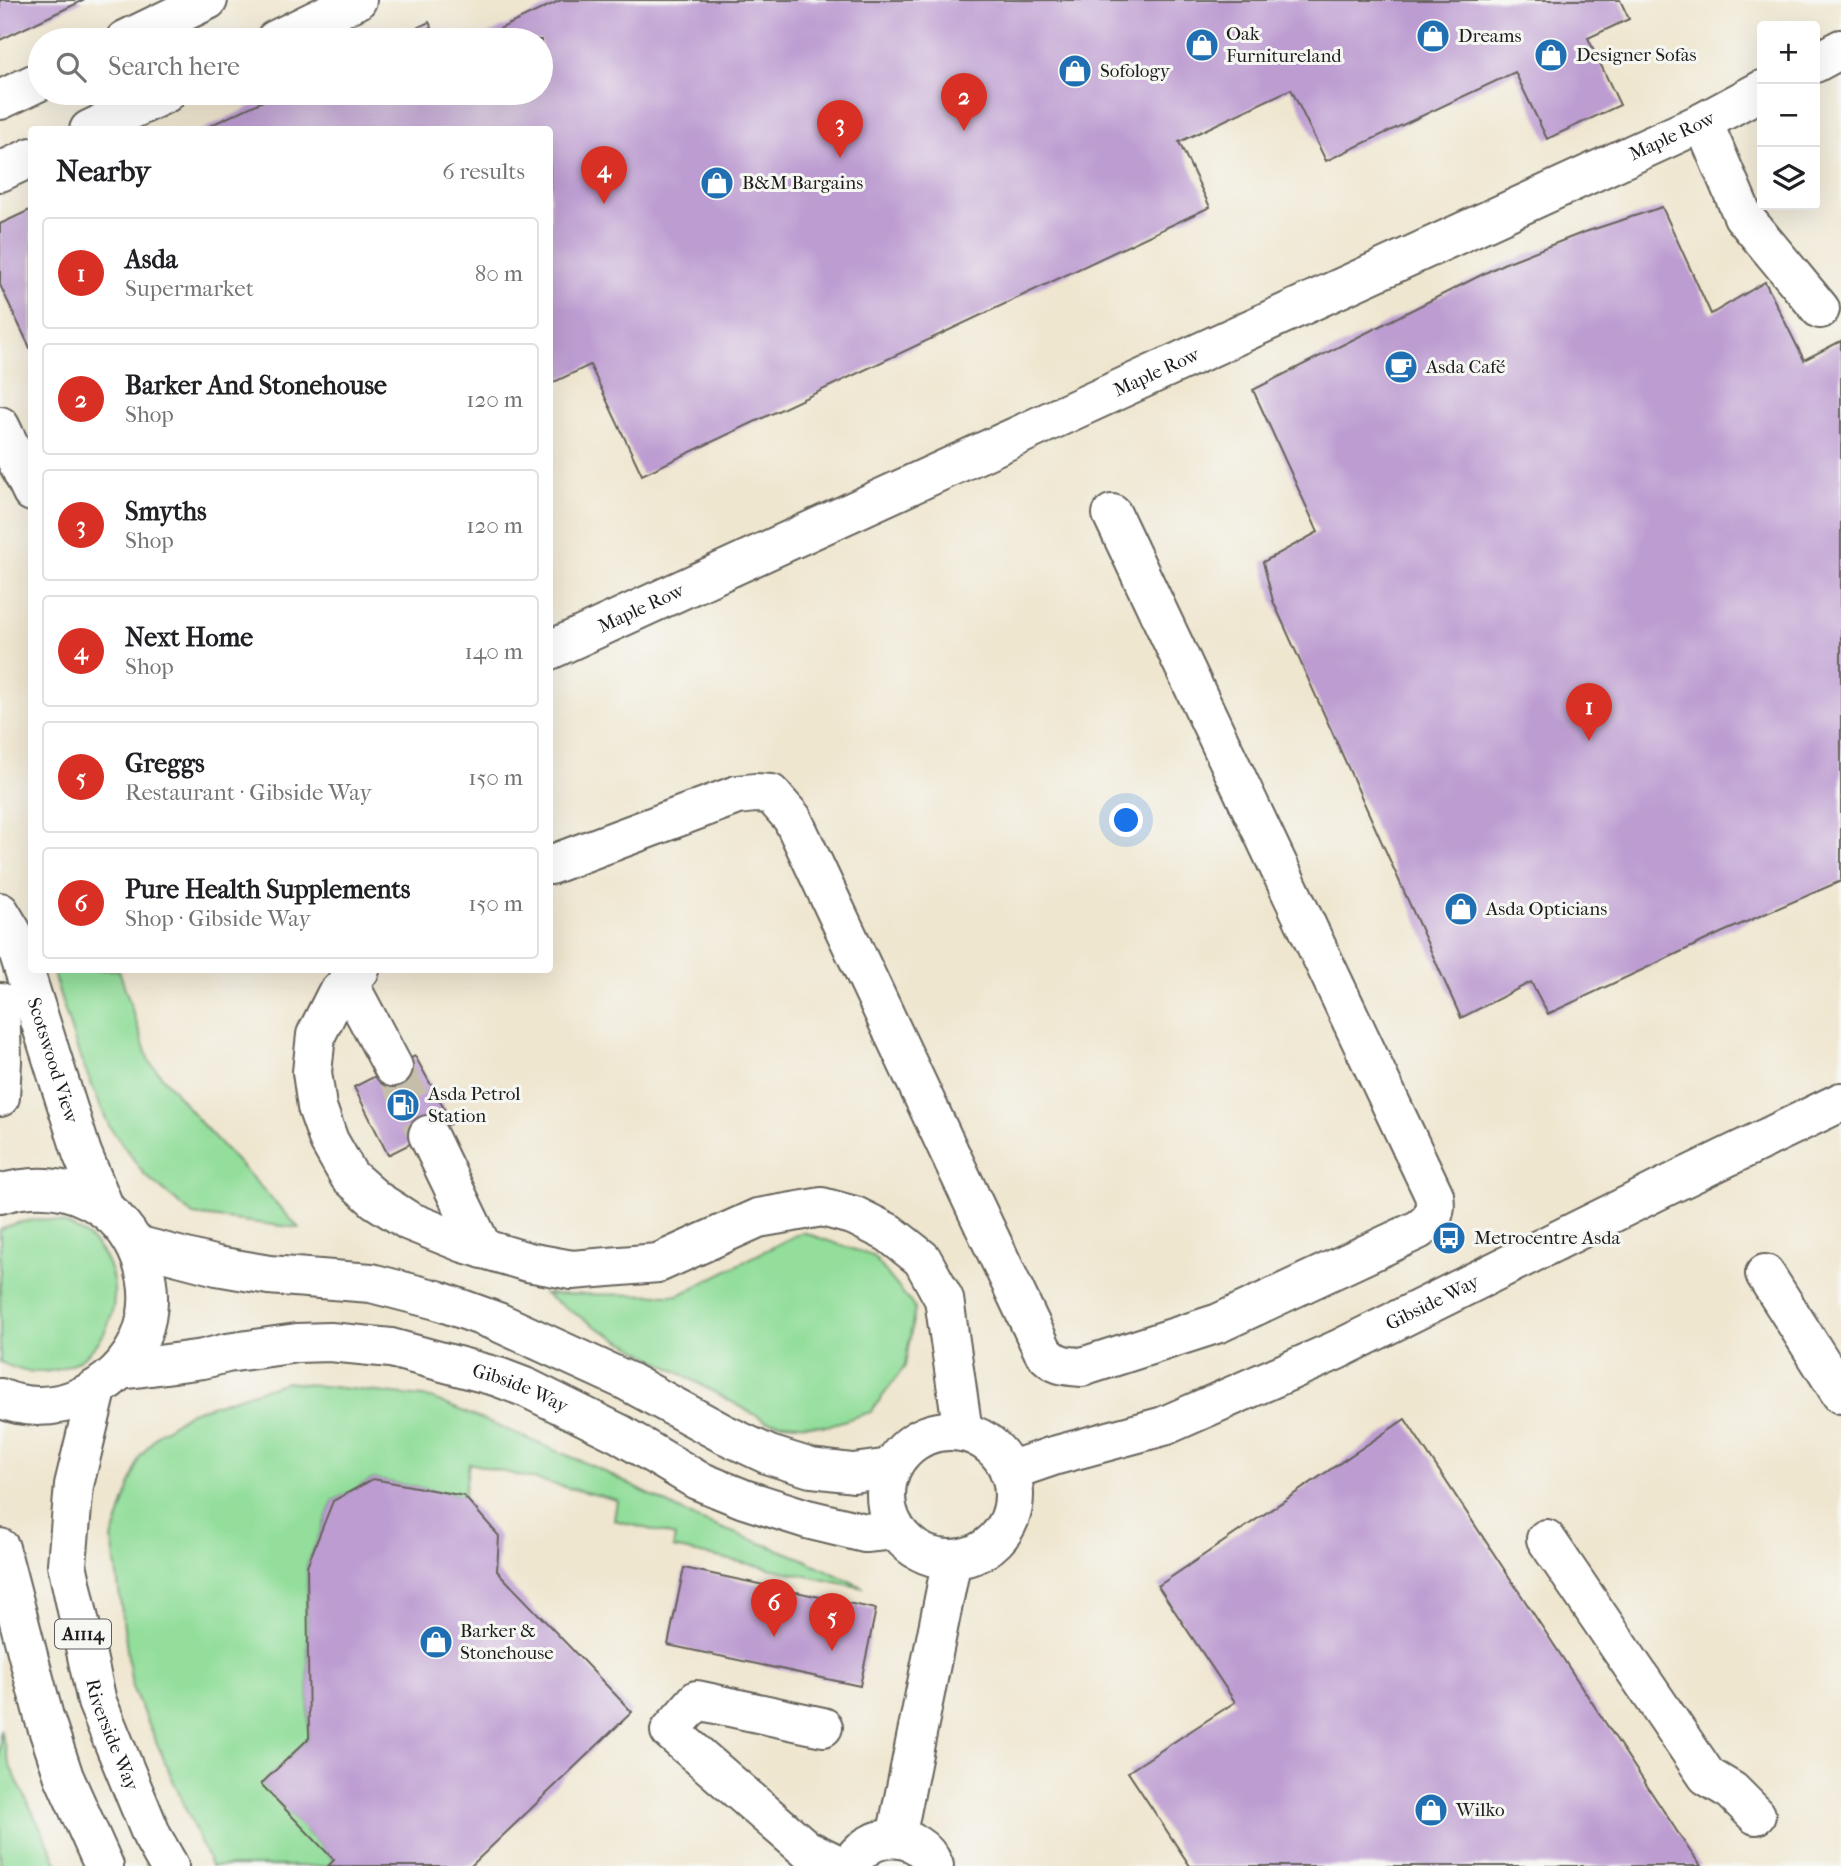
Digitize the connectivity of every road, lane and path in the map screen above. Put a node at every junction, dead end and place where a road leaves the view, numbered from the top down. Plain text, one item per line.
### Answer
1 (208, 0) edge
2 (334, 5) edge
3 (150, 28) edge
4 (295, 28) edge
5 (1841, 49) edge
6 (1820, 60) edge
7 (28, 87) edge
8 (1757, 93) edge
9 (0, 100) edge
10 (141, 105) edge
11 (1703, 122) junction
12 (97, 126) edge
13 (28, 159) edge
14 (0, 172) edge
15 (1820, 309) dead end
16 (0, 426) edge
17 (28, 484) edge
18 (1112, 514) dead end
19 (553, 649) edge
20 (553, 864) edge
21 (0, 912) edge
22 (354, 976) edge
23 (0, 1002) edge
24 (393, 1067) tunnel mouth
25 (0, 1097) edge
26 (1841, 1102) edge
27 (428, 1135) tunnel mouth
28 (0, 1194) edge
29 (105, 1209) junction
30 (136, 1245) junction
31 (483, 1249) junction
32 (1765, 1275) dead end
33 (109, 1380) junction
34 (1841, 1394) edge
35 (0, 1398) edge
36 (963, 1432) junction
37 (891, 1468) junction
38 (1009, 1471) junction
39 (896, 1530) junction
40 (1546, 1539) dead end
41 (0, 1548) edge
42 (952, 1559) junction
43 (823, 1727) dead end
44 (1756, 1815) dead end
45 (896, 1838) junction
46 (104, 1866) edge
47 (169, 1866) edge
48 (841, 1866) edge
49 (850, 1866) edge
50 (934, 1866) edge

1 - 3 street
2 - 4 street
5 - 6 street
7 - 9 street
8 - 11 street, Maple Row
10 - 12 street
11 - 15 street
11 - 19 street, Maple Row
13 - 14 street
16 - 17 street
18 - 20 street
21 - 29 street, Scotswood View
22 - 24 street
22 - 31 street
23 - 25 street, Scotswood View
26 - 38 street, Gibside Way
27 - 31 street
28 - 29 street
29 - 30 street, Riverside Way
30 - 33 street, Riverside Way
30 - 37 street
31 - 36 street
32 - 34 street
33 - 35 street, Gibside Way
33 - 39 street, Gibside Way
33 - 47 street, Riverside Way / A1114
36 - 37 street
36 - 38 street
37 - 39 street
38 - 42 street
39 - 42 street
40 - 44 street
41 - 46 street, A1114
42 - 45 street
43 - 48 street
45 - 49 street
45 - 50 street

